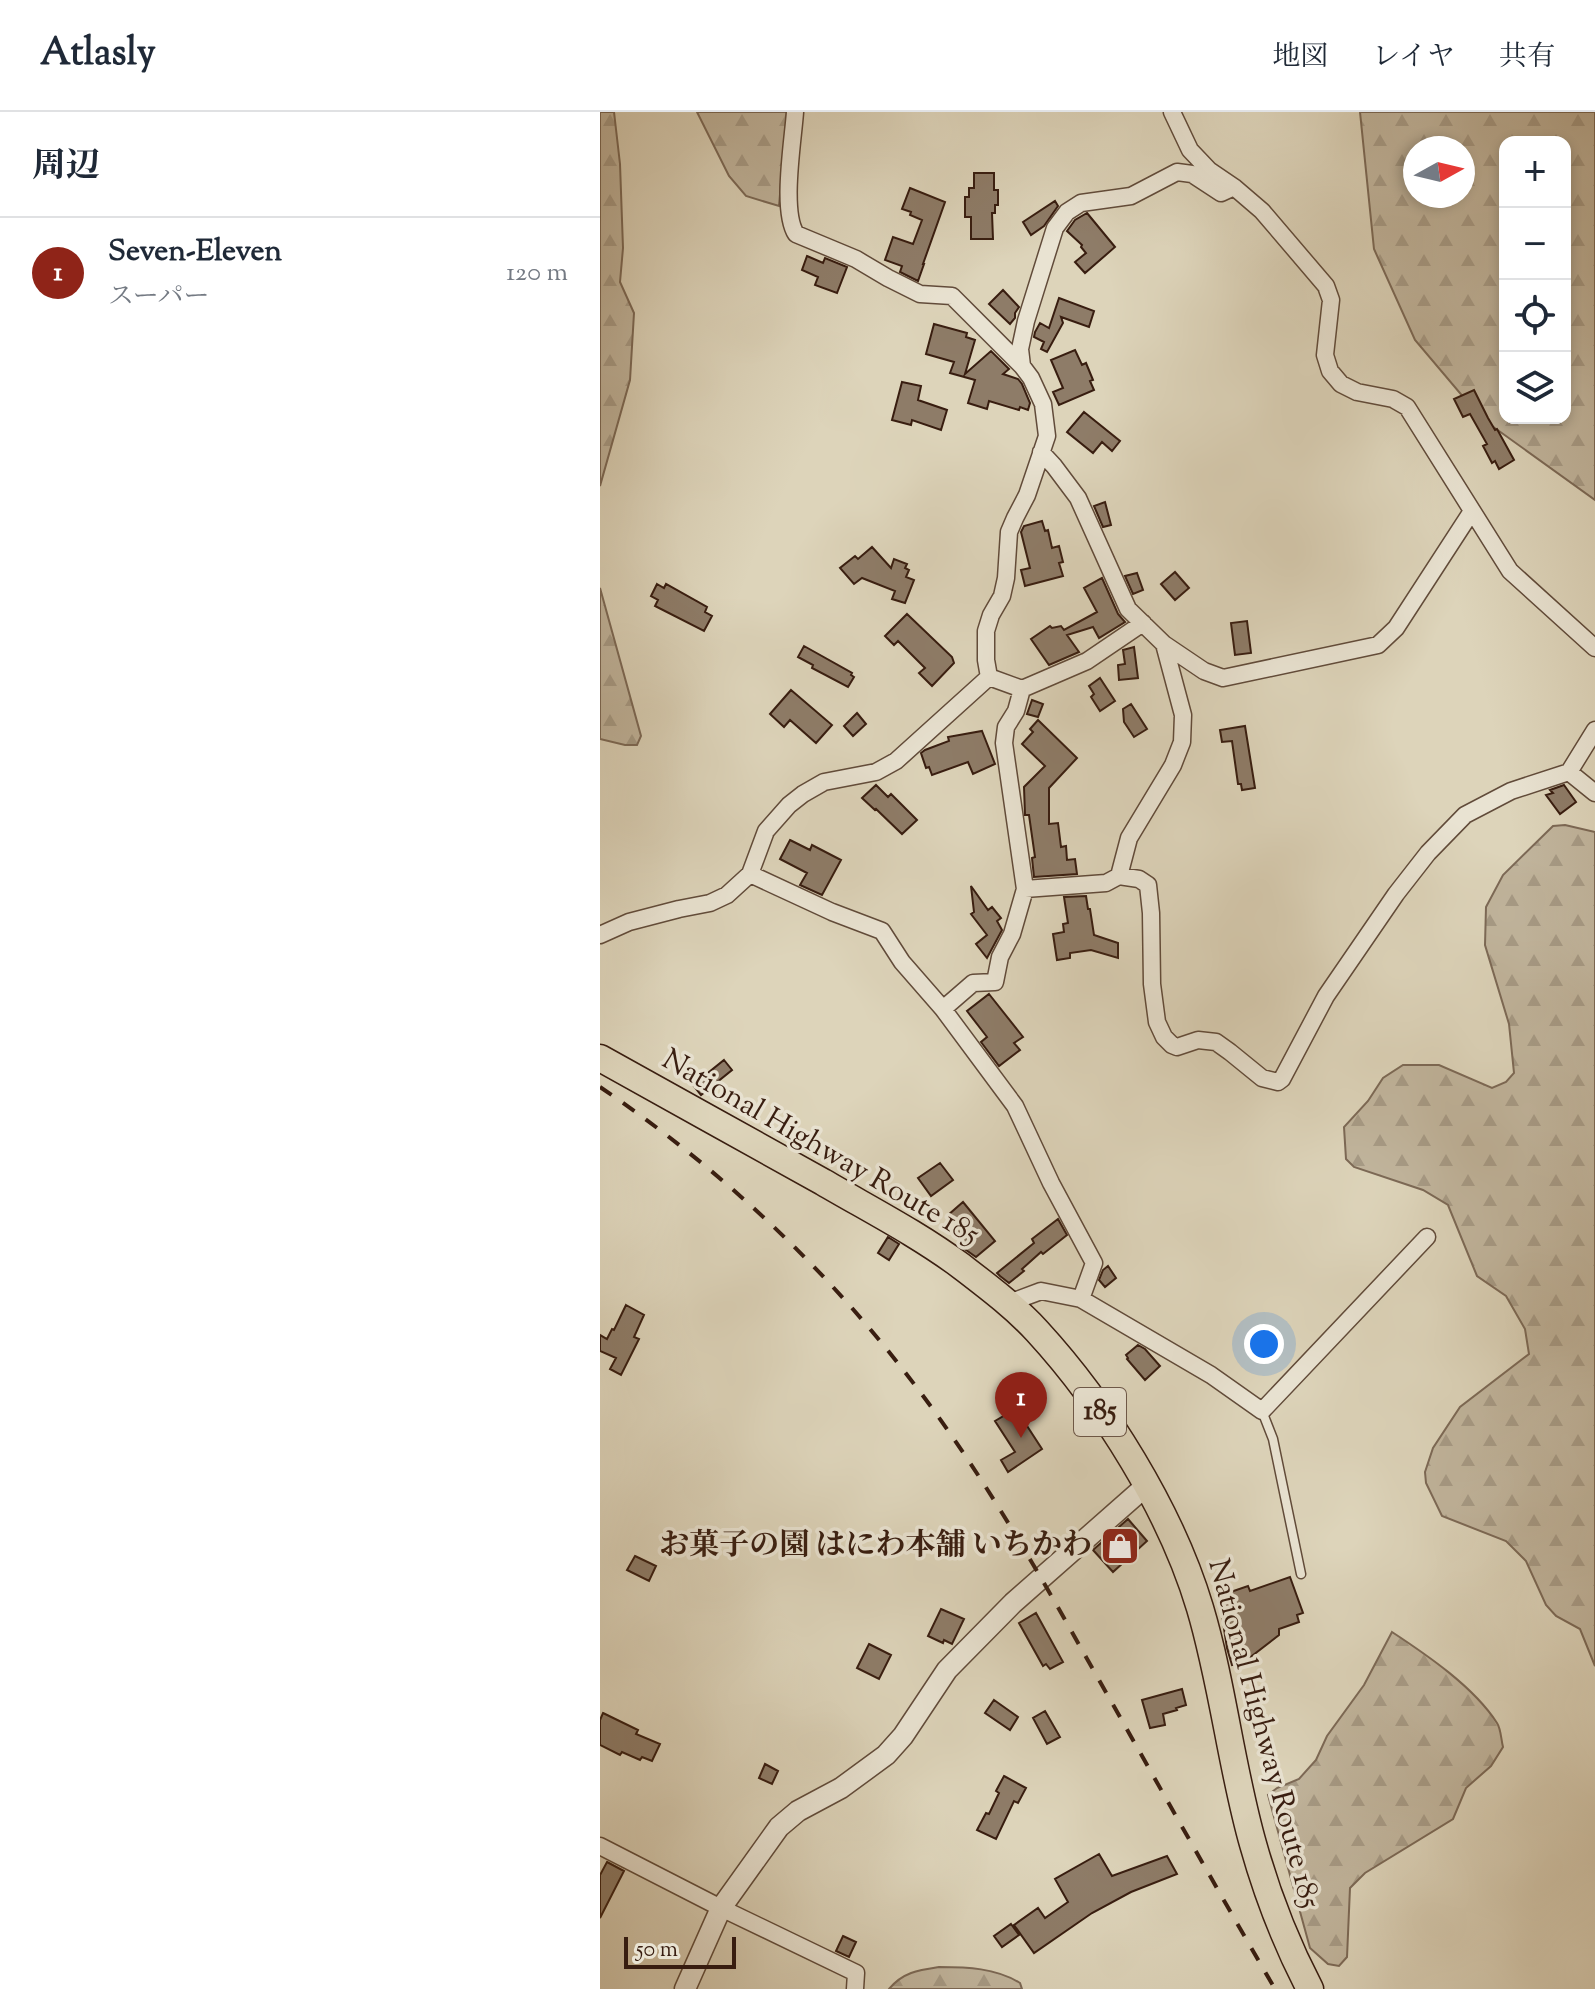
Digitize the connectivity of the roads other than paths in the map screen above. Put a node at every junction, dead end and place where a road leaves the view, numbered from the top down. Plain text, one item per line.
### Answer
1 (795, 112) edge
2 (1172, 112) edge
3 (1234, 187) junction
4 (1022, 366) junction
5 (1041, 452) junction
6 (1472, 511) junction
7 (1143, 623) junction
8 (1164, 644) junction
9 (1595, 648) edge
10 (989, 677) junction
11 (1022, 689) junction
12 (1595, 730) edge
13 (1569, 772) junction
14 (1595, 793) edge
15 (750, 874) junction
16 (1119, 876) junction
17 (1025, 889) junction
18 (600, 935) edge
19 (943, 1009) junction
20 (600, 1058) edge
21 (1427, 1237) dead end
22 (1081, 1299) junction
23 (1006, 1304) junction
24 (1262, 1411) junction
25 (1147, 1485) junction
26 (1301, 1574) dead end
27 (600, 1846) edge
28 (721, 1908) junction
29 (685, 1989) edge
30 (855, 1989) edge
31 (1310, 1989) edge

1 - 4 street
2 - 3 street
3 - 4 street
3 - 6 street
4 - 5 street
5 - 7 street
5 - 10 street
6 - 8 street
6 - 9 street
7 - 8 street
7 - 11 street
8 - 16 street
10 - 11 street
10 - 15 street
11 - 17 street
12 - 13 street
13 - 14 street
13 - 16 street
15 - 18 street
15 - 19 street
16 - 17 street
17 - 19 street
19 - 22 street
20 - 23 highway, National Highway Route 185 / 185
21 - 24 street
22 - 23 street
22 - 24 street
23 - 25 highway, National Highway Route 185 / 185
24 - 26 lane
25 - 28 street
25 - 31 highway, National Highway Route 185 / 185
27 - 28 street
28 - 29 street
28 - 30 street

